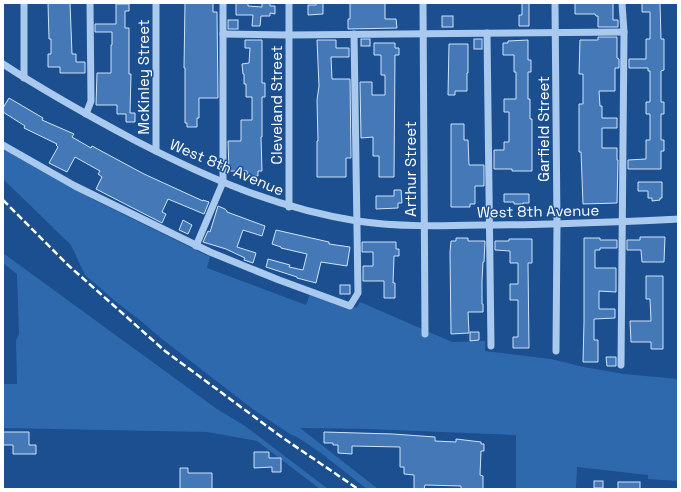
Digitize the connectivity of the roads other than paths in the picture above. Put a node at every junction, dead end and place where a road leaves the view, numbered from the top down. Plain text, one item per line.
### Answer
1 (24, 3) edge
2 (90, 3) edge
3 (156, 3) edge
4 (223, 3) edge
5 (289, 3) edge
6 (423, 3) edge
7 (555, 3) edge
8 (622, 3) edge
9 (624, 32) junction
10 (487, 33) junction
11 (555, 33) junction
12 (223, 34) junction
13 (354, 34) junction
14 (423, 34) junction
15 (289, 35) junction
16 (3, 64) edge
17 (24, 78) junction
18 (86, 114) junction
19 (3, 145) edge
20 (156, 151) junction
21 (223, 182) junction
22 (289, 206) junction
23 (678, 219) edge
24 (358, 221) junction
25 (622, 222) junction
26 (489, 225) junction
27 (557, 225) junction
28 (423, 226) junction
29 (196, 246) junction
30 (425, 334) dead end
31 (491, 346) dead end
32 (556, 351) dead end
33 (621, 365) dead end

1 - 17 street
2 - 18 street
3 - 20 street, McKinley Street
4 - 12 street
5 - 15 street, Cleveland Street
6 - 14 street, Arthur Street
7 - 11 street, Garfield Street
8 - 9 street
9 - 11 street
9 - 25 street
10 - 11 street
10 - 14 street
10 - 26 street
11 - 27 street, Garfield Street
12 - 15 street
12 - 21 street
13 - 14 street
13 - 15 street
13 - 24 street
14 - 28 street, Arthur Street
15 - 22 street, Cleveland Street
16 - 17 street, West 8th Avenue
17 - 18 street, West 8th Avenue
18 - 20 street, West 8th Avenue
19 - 29 street
20 - 21 street, West 8th Avenue
21 - 22 street, West 8th Avenue
21 - 29 street
22 - 24 street, West 8th Avenue
23 - 25 street, West 8th Avenue
24 - 28 street, West 8th Avenue
24 - 29 street
25 - 27 street, West 8th Avenue
25 - 33 street
26 - 27 street, West 8th Avenue
26 - 28 street, West 8th Avenue
26 - 31 street
27 - 32 street, Garfield Street
28 - 30 street, Arthur Street

